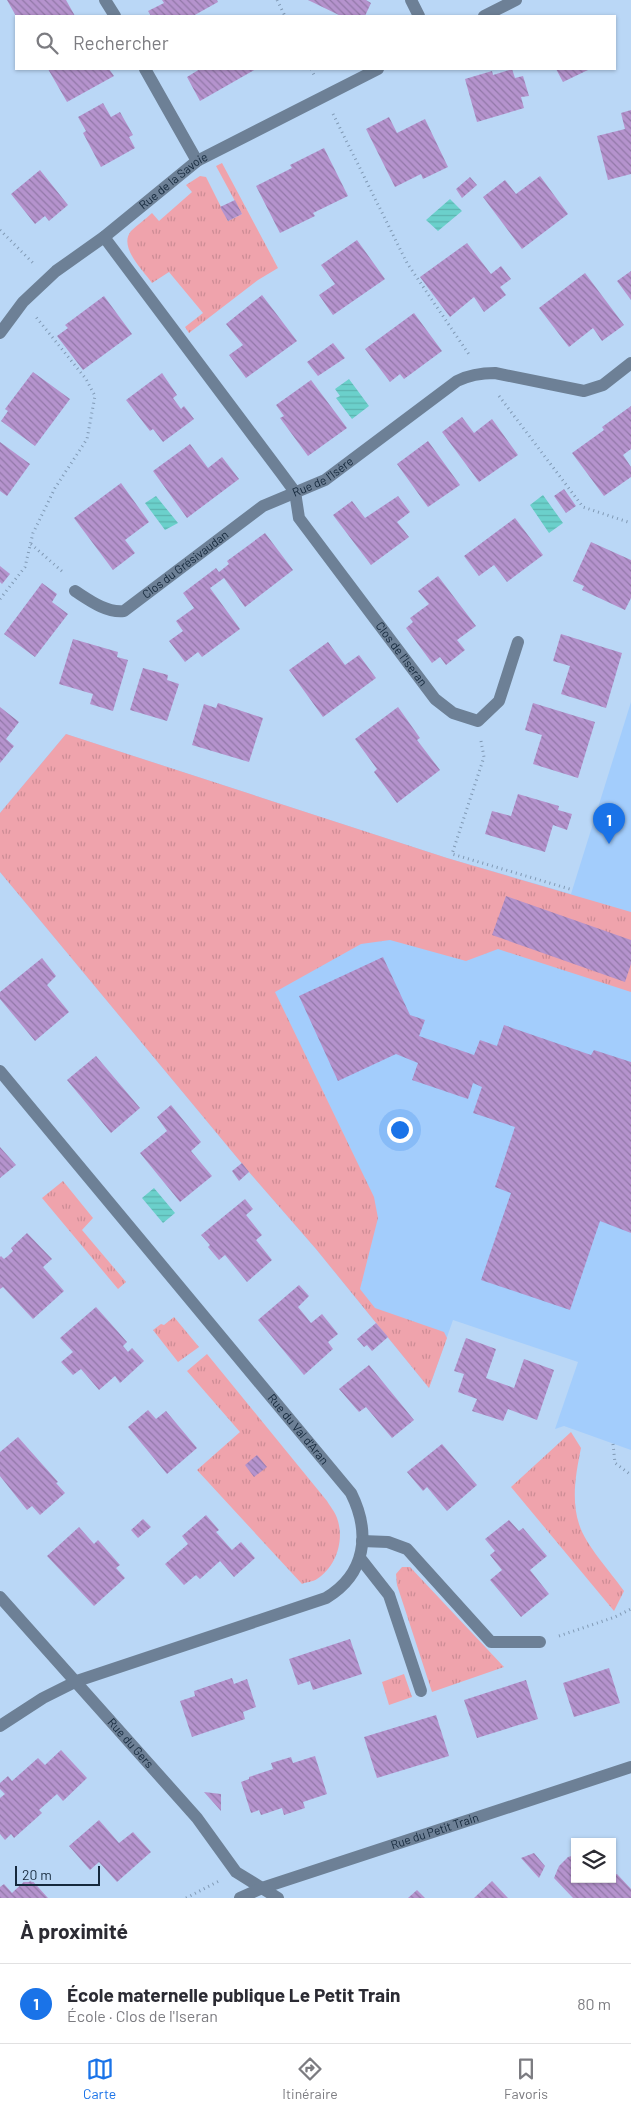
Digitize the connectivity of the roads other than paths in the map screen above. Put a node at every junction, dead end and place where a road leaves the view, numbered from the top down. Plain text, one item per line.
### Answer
1 (105, 0) edge
2 (411, 0) edge
3 (516, 0) edge
4 (113, 15) edge
5 (418, 15) edge
6 (486, 15) edge
7 (145, 70) edge
8 (376, 70) edge
9 (197, 160) junction
10 (104, 237) junction
11 (0, 333) edge
12 (631, 363) edge
13 (295, 492) junction
14 (75, 591) road end
15 (518, 642) dead end
16 (0, 1071) edge
17 (362, 1541) junction
18 (360, 1558) junction
19 (0, 1597) edge
20 (540, 1642) road end
21 (77, 1681) junction
22 (421, 1691) dead end
23 (0, 1726) edge
24 (631, 1767) edge
25 (262, 1888) junction
26 (240, 1898) edge
27 (278, 1898) edge

1 - 4 street
2 - 5 street
3 - 6 street
7 - 9 street
8 - 9 street, Rue de la Savoie
9 - 10 street, Rue de la Savoie
10 - 11 street, Rue de la Savoie
10 - 13 street, Rue de l'Isére
12 - 13 street, Rue de l'Isére
13 - 14 street, Clos du Grésivaudan
13 - 15 street, Clos de l'Iseran
16 - 17 street, Rue du Val d'Aran
17 - 18 street, Rue du Val d'Aran
17 - 20 street
18 - 21 street, Rue du Val d'Aran
18 - 22 street
19 - 21 street, Rue du Gers
21 - 23 street, Rue du Val d'Aran
21 - 25 street, Rue du Gers
24 - 25 street, Rue du Petit Train
25 - 26 street, Rue du Petit Train
25 - 27 street, Rue du Gers

